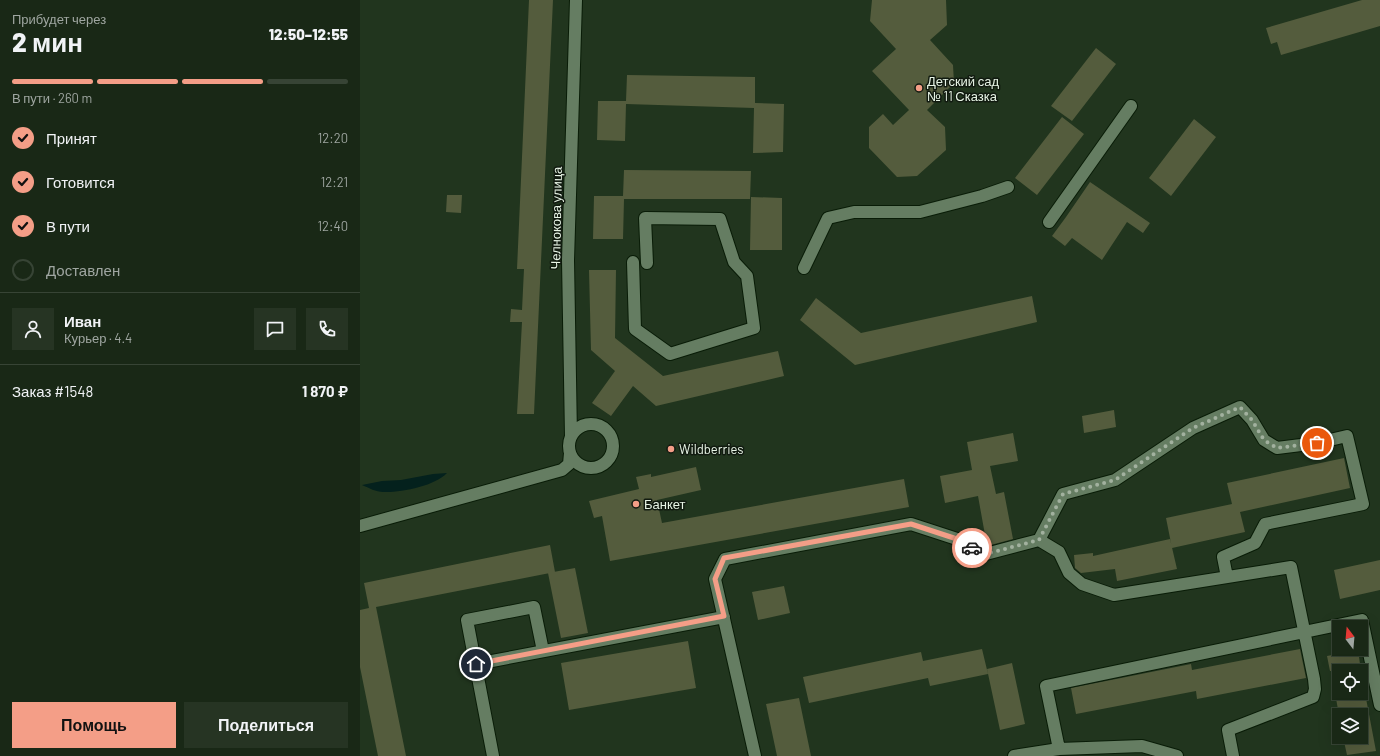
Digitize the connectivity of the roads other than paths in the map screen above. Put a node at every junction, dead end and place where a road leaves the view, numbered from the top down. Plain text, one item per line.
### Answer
1 (576, 0) edge
2 (1131, 106) dead end
3 (1008, 187) dead end
4 (1049, 222) dead end
5 (633, 262) dead end
6 (647, 263) dead end
7 (804, 268) dead end
8 (571, 437) junction
9 (570, 453) junction
10 (360, 526) edge
11 (1039, 540) junction
12 (1227, 577) junction
13 (724, 616) junction
14 (1305, 632) junction
15 (543, 651) junction
16 (476, 664) junction
17 (1380, 705) edge
18 (1060, 749) junction
19 (493, 756) edge
20 (755, 756) edge
21 (1014, 756) edge
22 (1177, 756) edge
23 (1233, 756) edge

1 - 8 street, Челнокова улица
2 - 4 street
3 - 7 street
5 - 6 street
8 - 9 street
8 - 9 street
9 - 10 street
11 - 12 street
11 - 12 street
11 - 13 street
12 - 14 street
13 - 15 street
13 - 20 street
14 - 17 street
14 - 18 street
14 - 23 street
15 - 16 street
15 - 16 street
16 - 19 street
18 - 21 street
18 - 22 street

